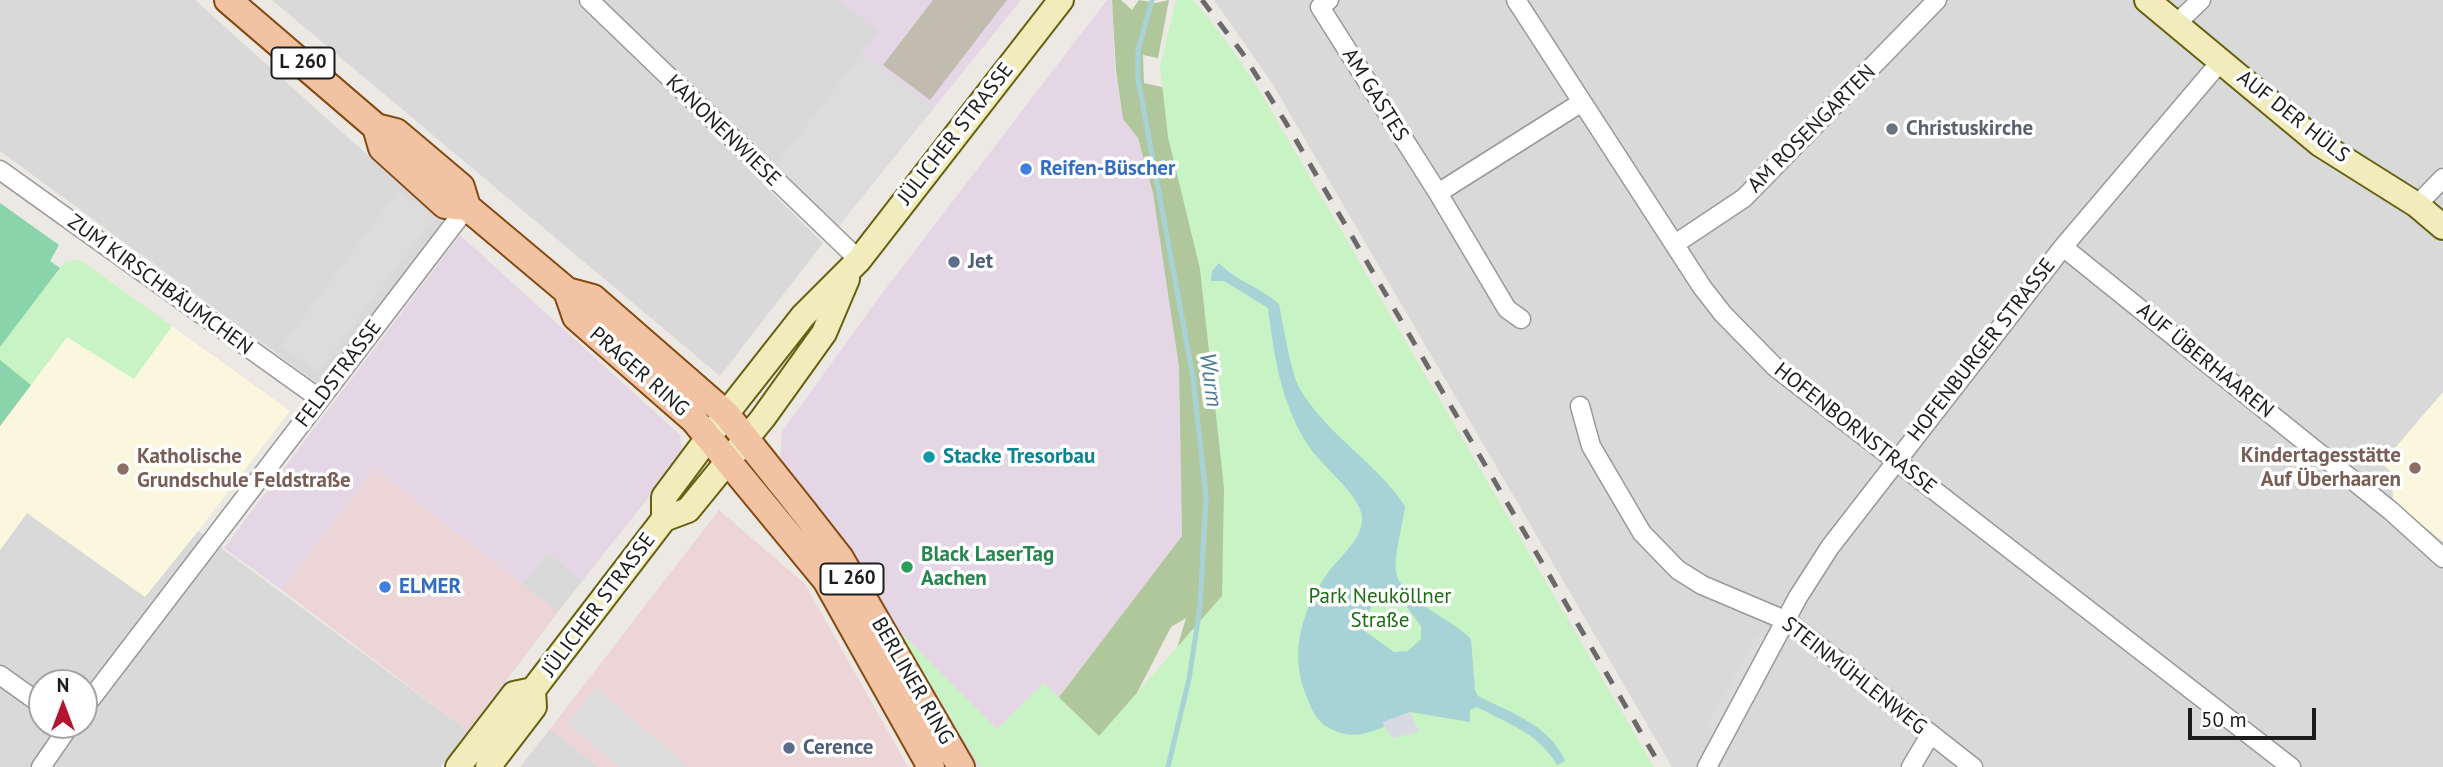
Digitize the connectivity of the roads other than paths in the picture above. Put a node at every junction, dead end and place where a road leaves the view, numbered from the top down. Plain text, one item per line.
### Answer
1 (229, 0) edge
2 (589, 0) edge
3 (1060, 0) edge
4 (1516, 0) edge
5 (1937, 0) edge
6 (2147, 0) edge
7 (2201, 0) edge
8 (1319, 2) edge
9 (2176, 24) junction
10 (2221, 61) junction
11 (1582, 102) junction
12 (0, 170) edge
13 (2443, 178) edge
14 (1437, 193) junction
15 (2417, 205) junction
16 (467, 207) junction
17 (2443, 227) edge
18 (1675, 244) junction
19 (2063, 247) junction
20 (855, 265) junction
21 (567, 291) junction
22 (1521, 319) dead end
23 (320, 399) junction
24 (1580, 406) dead end
25 (736, 427) junction
26 (719, 450) junction
27 (1895, 461) junction
28 (2443, 558) edge
29 (1787, 621) junction
30 (0, 675) edge
31 (98, 690) edge
32 (534, 690) junction
33 (28, 695) edge
34 (1930, 735) junction
35 (60, 739) edge
36 (41, 767) edge
37 (458, 767) edge
38 (488, 767) edge
39 (931, 767) edge
40 (961, 767) edge
41 (1707, 767) edge
42 (1911, 767) edge
43 (1973, 767) edge
44 (2291, 767) edge

1 - 16 main road, PRAGER RING / L 260
2 - 20 street, KANONENWIESE
3 - 20 main road, JÜLICHER STRASSE
4 - 11 street, HOFENBORNSTRASSE
5 - 18 street, AM ROSENGARTEN
6 - 9 main road, AUF DER HÜLS
7 - 9 street
8 - 14 street, AM GASTES
9 - 10 main road, AUF DER HÜLS
10 - 15 main road, AUF DER HÜLS
10 - 19 street, HOFENBURGER STRASSE
11 - 14 street
11 - 18 street, HOFENBORNSTRASSE
12 - 23 street, ZUM KIRSCHBÄUMCHEN
13 - 15 street
14 - 22 street, AM GASTES
15 - 17 main road, AUF DER HÜLS
16 - 21 main road, PRAGER RING / L 260
16 - 23 street, FELDSTRASSE
18 - 27 street, HOFENBORNSTRASSE
19 - 27 street, HOFENBURGER STRASSE
19 - 28 street, AUF ÜBERHAAREN
20 - 25 main road, JÜLICHER STRASSE
21 - 25 main road, PRAGER RING / L 260
21 - 26 main road, PRAGER RING / L 260
23 - 31 street, FELDSTRASSE
24 - 29 street, STEINMÜHLENWEG
25 - 26 main road, JÜLICHER STRASSE
25 - 40 main road, BERLINER RING / L 260
26 - 32 main road, JÜLICHER STRASSE
26 - 39 main road, BERLINER RING / L 260
27 - 29 street, HOFENBURGER STRASSE
27 - 44 street, HOFENBORNSTRASSE
29 - 34 street, STEINMÜHLENWEG
29 - 41 street, HOFENBURGER STRASSE
30 - 33 street
32 - 37 main road, JÜLICHER STRASSE
32 - 38 main road, JÜLICHER STRASSE
34 - 42 street
34 - 43 street, STEINMÜHLENWEG
35 - 36 street

